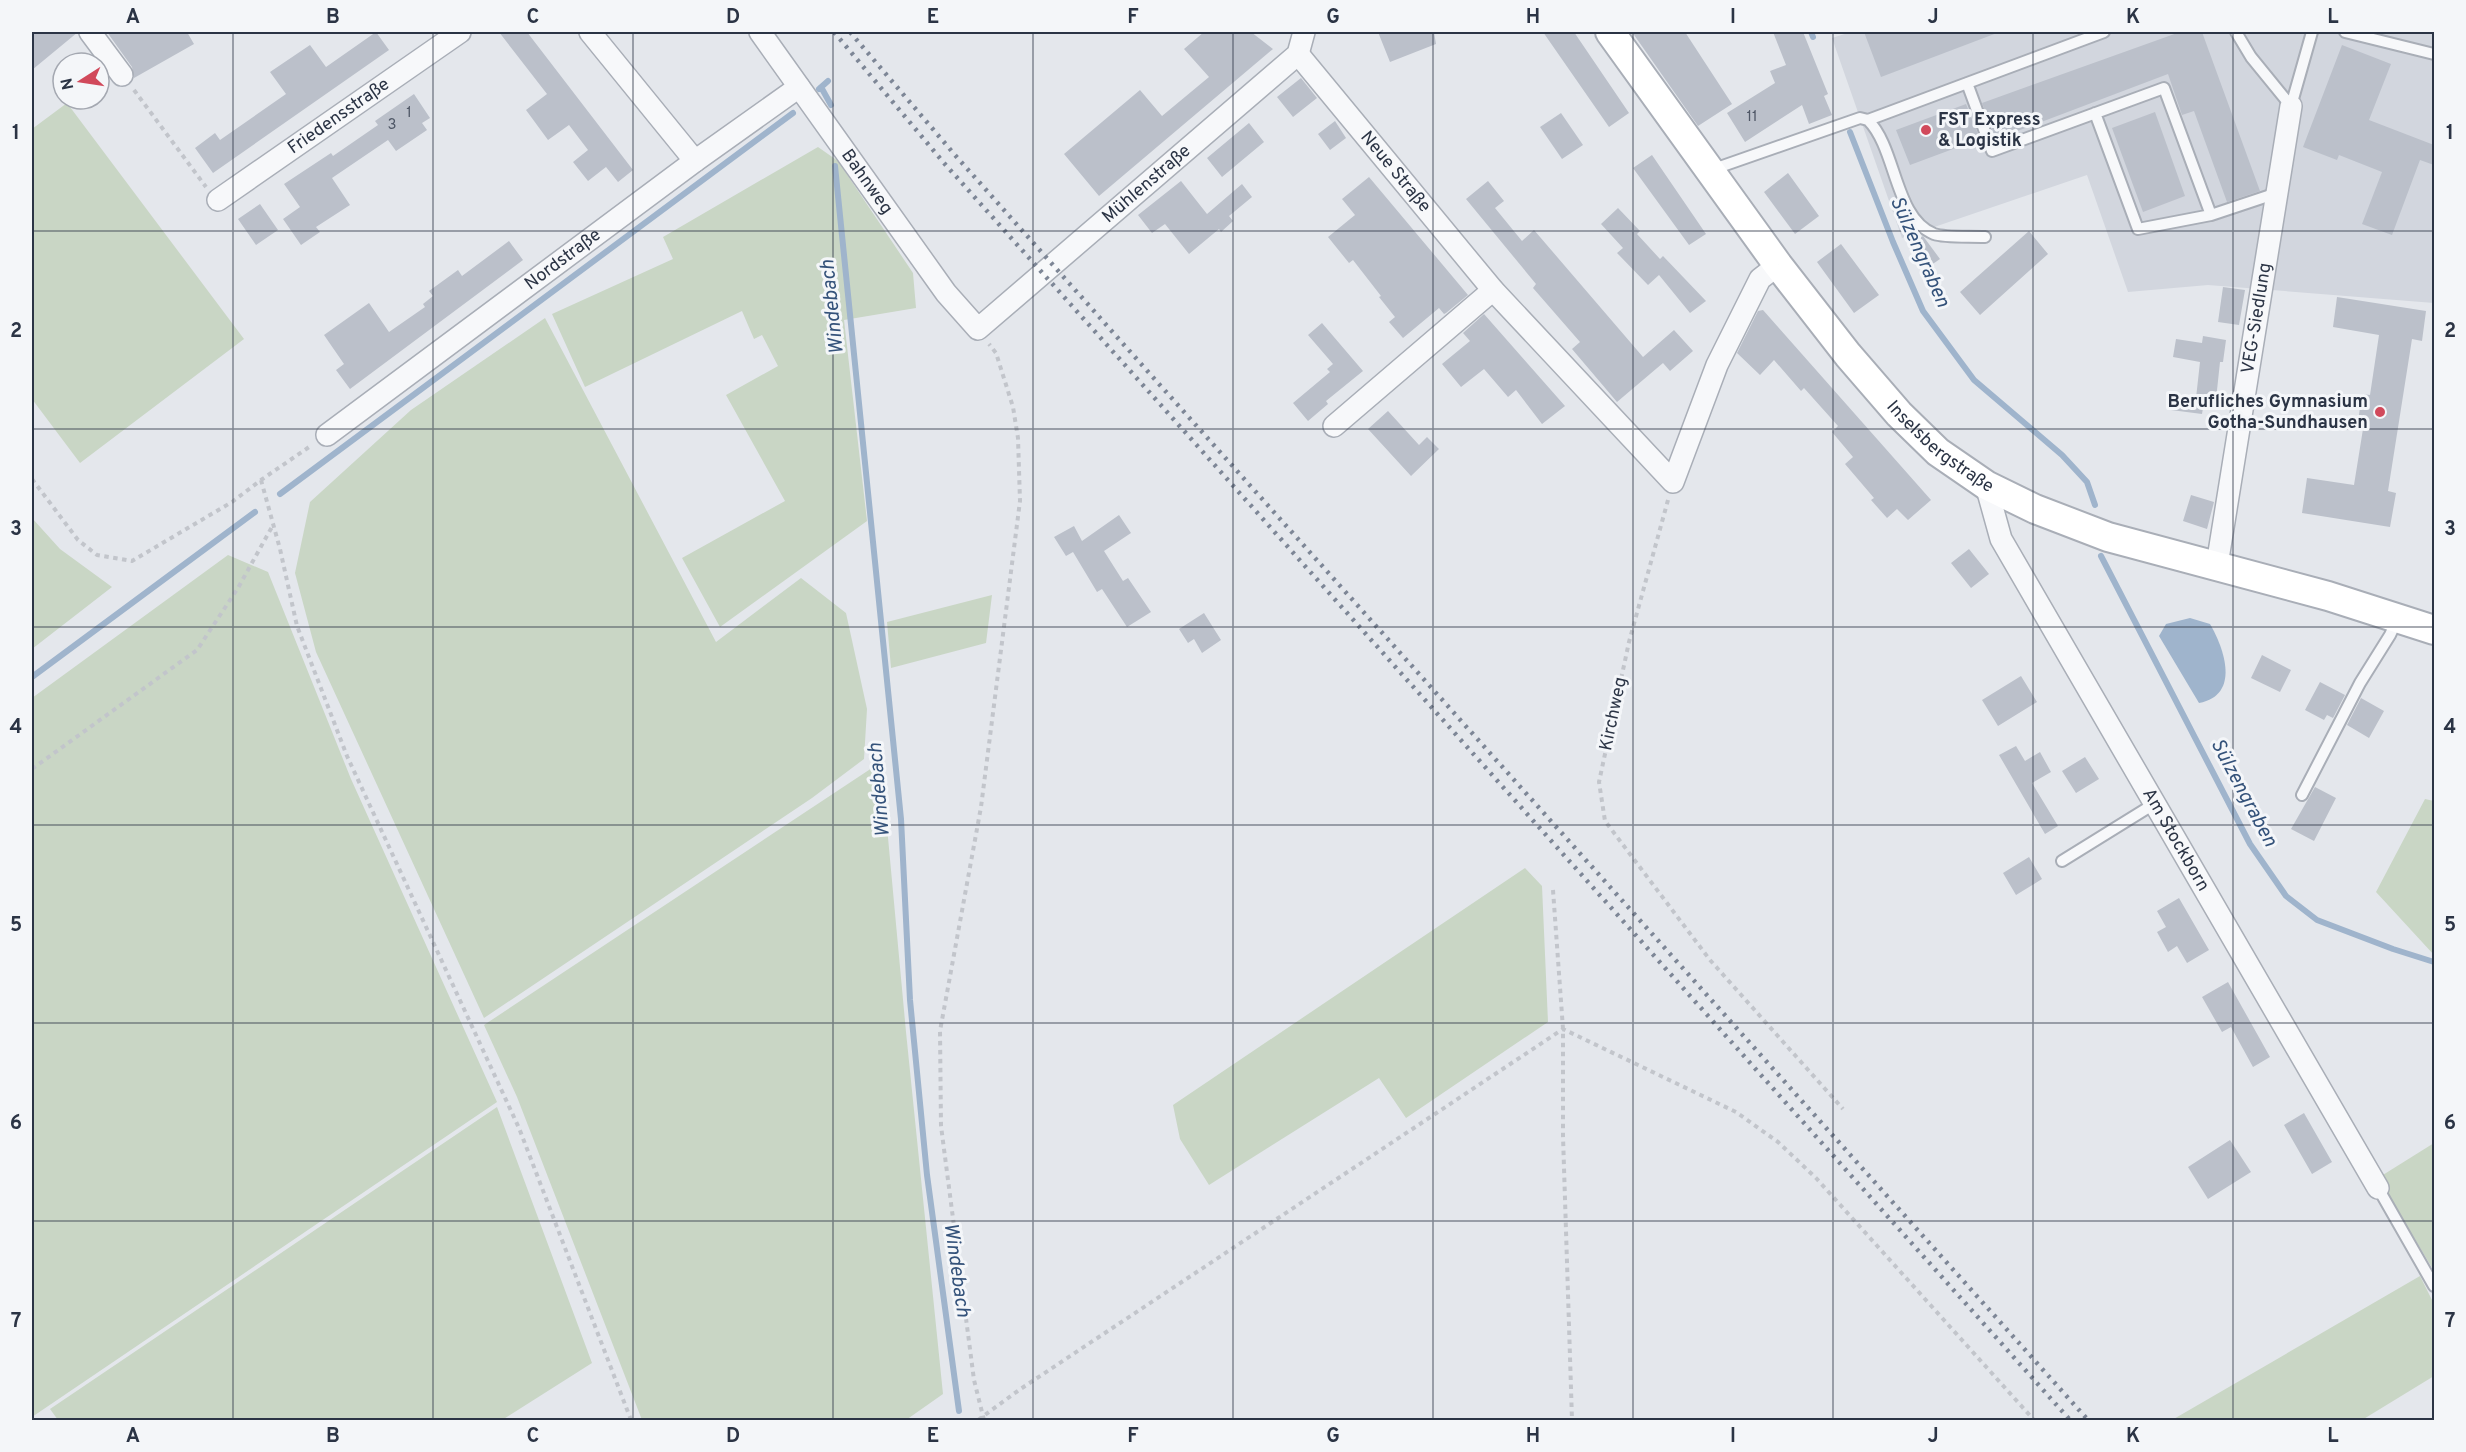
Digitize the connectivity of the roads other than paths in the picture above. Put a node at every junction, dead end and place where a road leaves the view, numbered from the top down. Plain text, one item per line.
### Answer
1 (90, 32) edge
2 (460, 32) edge
3 (590, 32) edge
4 (760, 32) edge
5 (1304, 32) edge
6 (1610, 32) edge
7 (2104, 32) edge
8 (2236, 32) edge
9 (2312, 32) edge
10 (2345, 32) edge
11 (1298, 54) junction
12 (2434, 54) edge
13 (122, 75) road end
14 (1967, 83) junction
15 (800, 87) junction
16 (2291, 106) junction
17 (2095, 113) junction
18 (1868, 120) junction
19 (695, 161) junction
20 (1710, 170) junction
21 (2277, 193) junction
22 (218, 200) road end
23 (2211, 215) junction
24 (1985, 237) dead end
25 (1778, 265) junction
26 (1493, 290) junction
27 (978, 329) joint
28 (1334, 426) dead end
29 (327, 435) road end
30 (1986, 484) junction
31 (2217, 565) junction
32 (2398, 618) junction
33 (2434, 630) edge
34 (2302, 795) dead end
35 (2154, 804) junction
36 (2062, 861) dead end
37 (2378, 1188) joint
38 (2434, 1286) edge

1 - 13 street
2 - 22 street, Friedensstraße
3 - 19 street
4 - 15 street, Bahnweg
5 - 11 street
6 - 20 street, Inselsbergstraße
7 - 14 lane
8 - 16 lane
9 - 16 lane
10 - 12 lane
11 - 26 street, Neue Straße
11 - 27 street, Mühlenstraße
14 - 17 lane
14 - 18 lane
15 - 19 street, Nordstraße
15 - 27 street, Bahnweg
16 - 21 street, VEG-Siedlung
17 - 23 lane
17 - 23 lane
18 - 20 lane
18 - 24 lane
19 - 29 street, Nordstraße
20 - 25 street, Inselsbergstraße
21 - 23 lane
21 - 31 street, VEG-Siedlung
25 - 26 street, Neue Straße
25 - 30 street, Inselsbergstraße
26 - 28 street
30 - 31 street, Inselsbergstraße
30 - 35 street, Am Stockborn
31 - 32 street, Inselsbergstraße
32 - 33 street, Inselsbergstraße
32 - 34 lane
35 - 36 lane
35 - 37 street, Am Stockborn
37 - 38 lane

